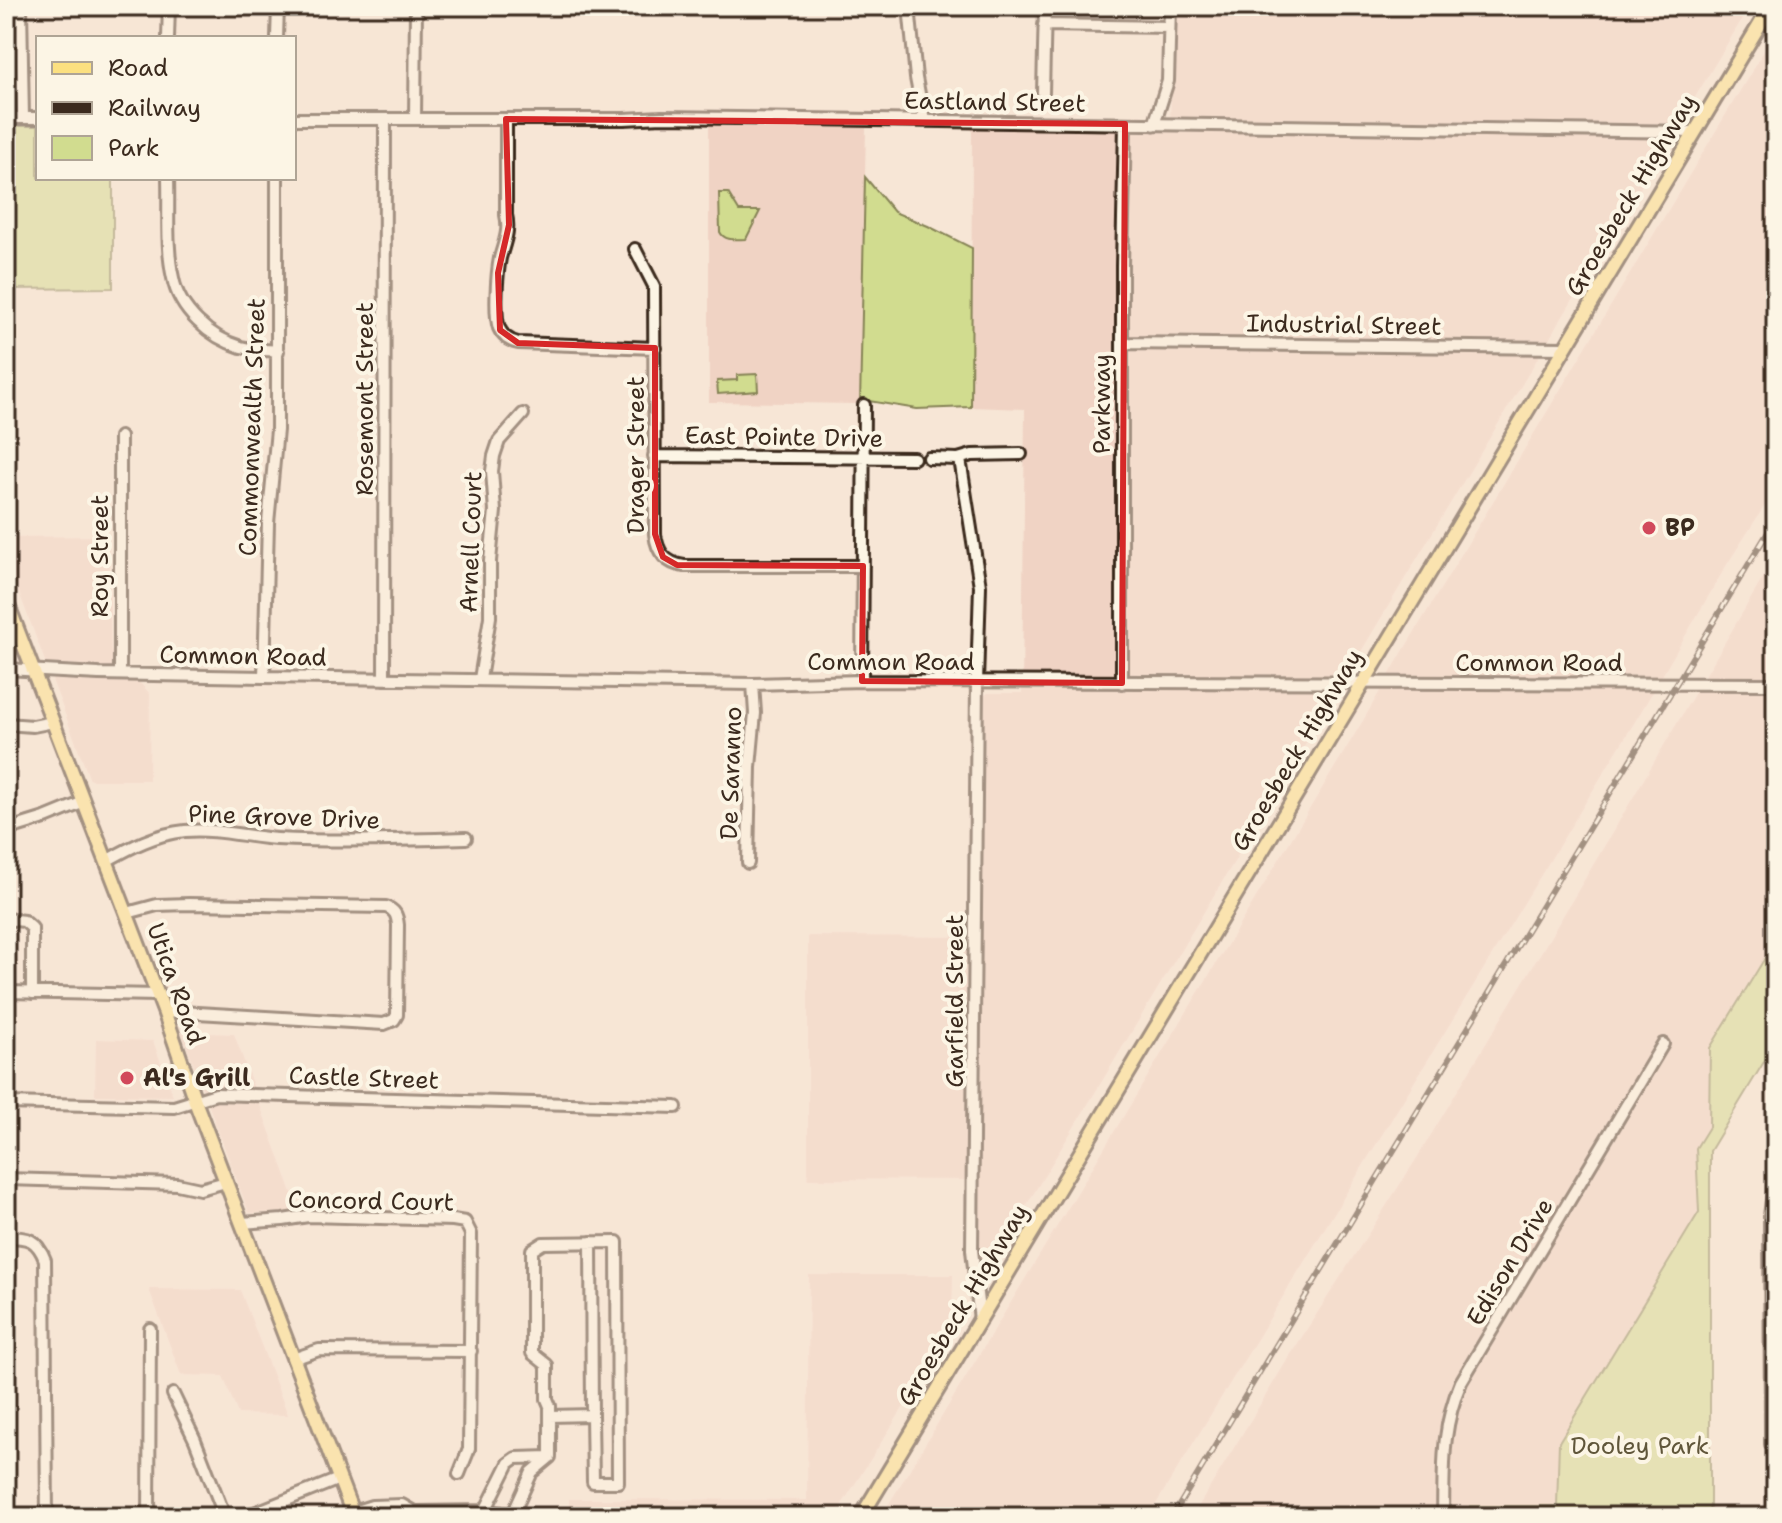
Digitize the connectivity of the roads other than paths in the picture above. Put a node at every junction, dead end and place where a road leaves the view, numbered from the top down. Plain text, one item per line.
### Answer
1 (21, 6) edge
2 (169, 6) edge
3 (278, 6) edge
4 (416, 6) edge
5 (909, 6) edge
6 (1045, 6) edge
7 (1170, 6) edge
8 (1771, 6) edge
9 (1044, 25) junction
10 (1169, 27) junction
11 (168, 36) edge
12 (277, 36) edge
13 (1043, 93) dead end
14 (6, 118) edge
15 (23, 118) junction
16 (36, 118) edge
17 (296, 119) edge
18 (385, 119) junction
19 (415, 119) junction
20 (506, 119) junction
21 (924, 120) junction
22 (1125, 124) junction
23 (1154, 125) junction
24 (1695, 132) junction
25 (168, 180) edge
26 (277, 180) edge
27 (635, 249) dead end
28 (1123, 343) junction
29 (655, 348) junction
30 (1565, 348) junction
31 (278, 351) junction
32 (864, 405) dead end
33 (523, 414) dead end
34 (120, 437) dead end
35 (1021, 454) dead end
36 (654, 456) junction
37 (864, 458) junction
38 (914, 458) dead end
39 (929, 458) dead end
40 (960, 459) junction
41 (863, 566) junction
42 (6, 600) edge
43 (6, 669) edge
44 (32, 669) junction
45 (120, 674) junction
46 (264, 677) junction
47 (384, 679) junction
48 (480, 679) junction
49 (862, 681) junction
50 (977, 682) junction
51 (1122, 683) junction
52 (1364, 683) junction
53 (753, 684) junction
54 (1776, 684) edge
55 (53, 722) junction
56 (6, 724) edge
57 (84, 802) junction
58 (6, 830) edge
59 (466, 838) dead end
60 (106, 861) junction
61 (748, 863) dead end
62 (127, 913) junction
63 (6, 919) edge
64 (6, 992) edge
65 (32, 993) junction
66 (158, 995) junction
67 (164, 1011) junction
68 (1663, 1044) dead end
69 (195, 1101) junction
70 (6, 1103) edge
71 (676, 1107) dead end
72 (1776, 1167) edge
73 (6, 1179) edge
74 (226, 1182) junction
75 (242, 1223) junction
76 (6, 1237) edge
77 (591, 1242) junction
78 (980, 1320) junction
79 (150, 1329) dead end
80 (471, 1351) junction
81 (293, 1359) junction
82 (173, 1394) dead end
83 (592, 1415) junction
84 (550, 1416) junction
85 (1774, 1445) edge
86 (550, 1457) junction
87 (459, 1474) dead end
88 (339, 1479) junction
89 (485, 1511) junction
90 (410, 1514) edge
91 (354, 1515) edge
92 (47, 1517) edge
93 (149, 1517) edge
94 (225, 1517) edge
95 (244, 1517) edge
96 (861, 1517) edge
97 (1443, 1517) edge

1 - 15 street
2 - 11 street
3 - 12 street
4 - 19 street
5 - 21 street
6 - 9 street
7 - 10 street
8 - 24 main road, Groesbeck Highway
9 - 10 street
9 - 13 street
10 - 23 street
14 - 15 street
15 - 16 street
17 - 18 street, Eastland Street
18 - 19 street, Eastland Street
18 - 47 street, Rosemont Street
19 - 20 street, Eastland Street
20 - 21 street, Eastland Street
20 - 29 street
21 - 22 street, Eastland Street
22 - 23 street, Eastland Street
22 - 28 street, Parkway
23 - 24 street, Eastland Street
24 - 30 main road, Groesbeck Highway
25 - 31 street
26 - 31 street, Commonwealth Street
27 - 29 street, Drager Street
28 - 30 street, Industrial Street
28 - 51 street, Parkway
29 - 36 street, Drager Street
30 - 52 main road, Groesbeck Highway
31 - 46 street, Commonwealth Street
32 - 37 street
33 - 48 street, Arnell Court
34 - 45 street, Roy Street
35 - 40 street
36 - 37 street, East Pointe Drive
36 - 41 street, Drager Street
37 - 38 street, East Pointe Drive
37 - 41 street
39 - 40 street
40 - 50 street, Garfield Street
41 - 49 street
42 - 44 main road, Utica Road
43 - 44 street, Common Road
44 - 45 street, Common Road
44 - 55 main road, Utica Road
45 - 46 street, Common Road
46 - 47 street, Common Road
47 - 48 street, Common Road
48 - 53 street, Common Road
49 - 50 street, Common Road
49 - 53 street, Common Road
50 - 51 street, Common Road
50 - 78 street, Garfield Street
51 - 52 street, Common Road
52 - 54 street, Common Road
52 - 78 main road, Groesbeck Highway
53 - 61 street, De Saranno
55 - 56 street
55 - 57 main road, Utica Road
57 - 58 street
57 - 60 main road, Utica Road
59 - 60 street, Pine Grove Drive
60 - 62 main road, Utica Road
62 - 66 main road, Utica Road
62 - 67 street
63 - 65 street
64 - 65 street
65 - 66 street
66 - 67 main road, Utica Road
67 - 69 main road, Utica Road
68 - 97 street, Edison Drive
69 - 70 street, Castle Street
69 - 71 street, Castle Street
69 - 74 main road, Utica Road
72 - 85 street
73 - 74 street
74 - 75 main road, Utica Road
75 - 80 street, Concord Court
75 - 81 main road, Utica Road
76 - 92 street
77 - 83 street
77 - 83 street
77 - 84 street
78 - 96 main road, Groesbeck Highway
79 - 93 street
80 - 81 street
80 - 87 street, Concord Court
81 - 88 main road, Utica Road
82 - 94 street
83 - 84 street
84 - 86 street
86 - 89 street
86 - 89 street
88 - 91 main road, Utica Road
88 - 95 street
89 - 90 street
90 - 91 street

